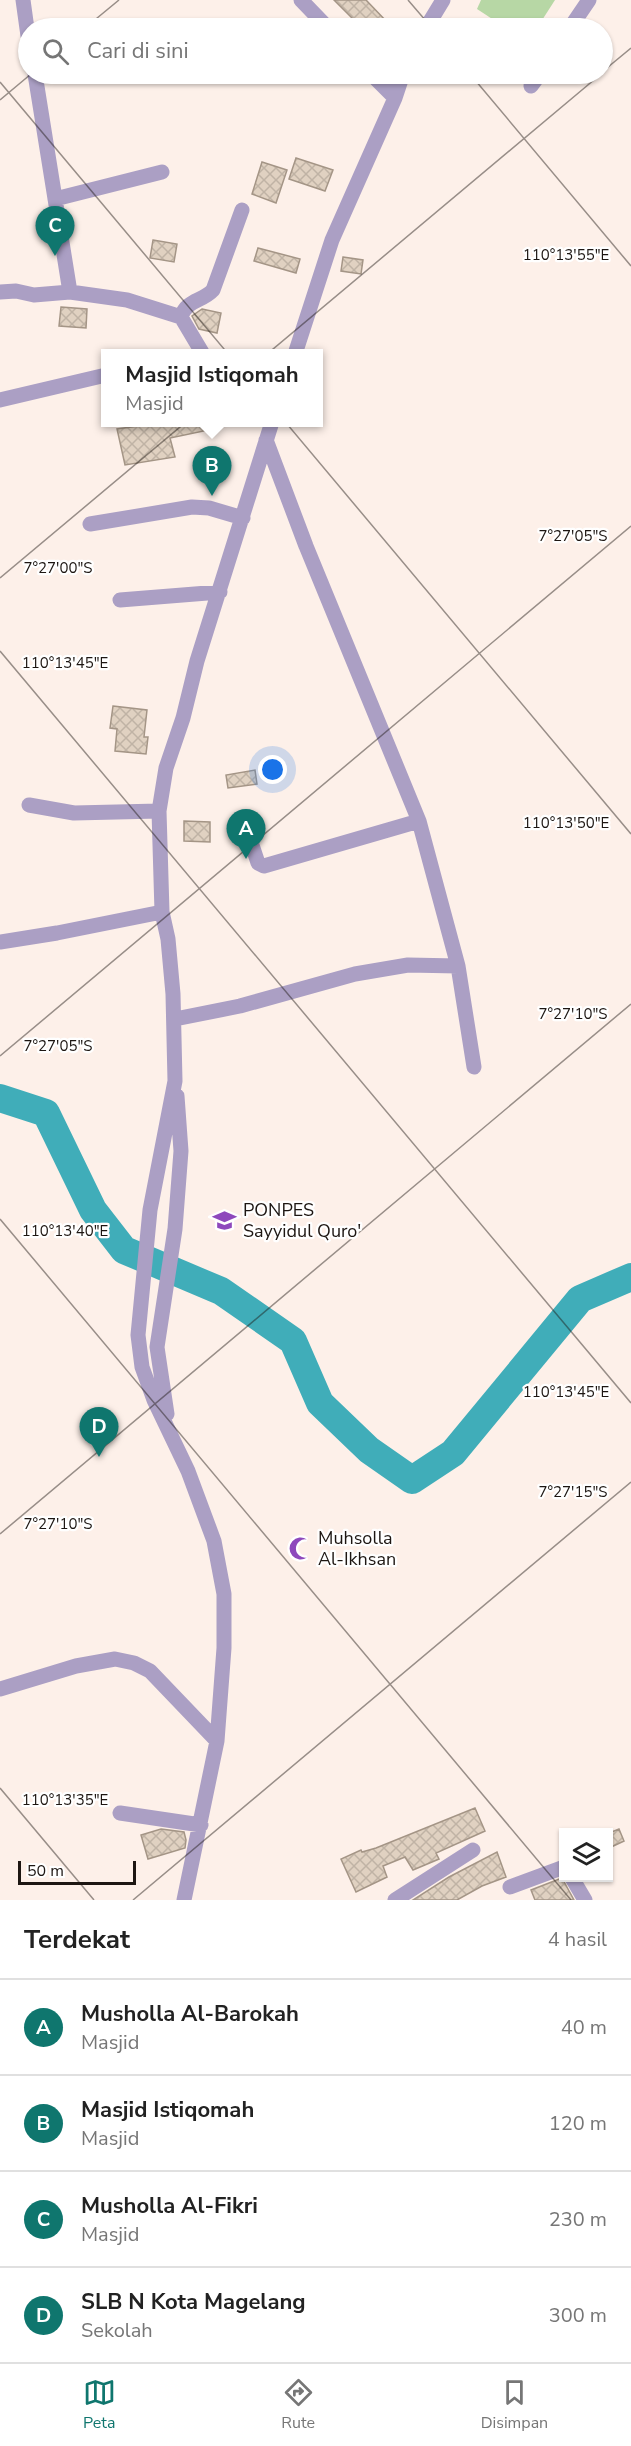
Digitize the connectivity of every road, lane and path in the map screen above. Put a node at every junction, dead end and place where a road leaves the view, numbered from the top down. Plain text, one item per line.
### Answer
1 (23, 0) edge
2 (301, 0) edge
3 (443, 0) edge
4 (589, 0) edge
5 (26, 18) edge
6 (318, 18) edge
7 (432, 18) edge
8 (577, 18) edge
9 (37, 84) edge
10 (381, 84) edge
11 (400, 84) edge
12 (395, 98) junction
13 (162, 172) dead end
14 (56, 200) junction
15 (242, 210) dead end
16 (0, 292) edge
17 (70, 292) junction
18 (181, 317) junction
19 (199, 349) edge
20 (297, 349) edge
21 (101, 376) edge
22 (0, 400) edge
23 (271, 427) edge
24 (266, 440) junction
25 (243, 518) junction
26 (90, 524) dead end
27 (220, 592) junction
28 (120, 600) dead end
29 (29, 806) dead end
30 (159, 811) junction
31 (419, 822) junction
32 (252, 845) dead end
33 (162, 912) junction
34 (0, 942) edge
35 (458, 966) junction
36 (174, 1019) junction
37 (474, 1067) dead end
38 (175, 1081) junction
39 (170, 1435) junction
40 (0, 1689) edge
41 (217, 1741) junction
42 (120, 1813) dead end
43 (201, 1825) junction
44 (473, 1850) dead end
45 (559, 1869) edge
46 (574, 1882) edge
47 (510, 1887) dead end
48 (184, 1900) edge
49 (395, 1900) edge
50 (585, 1900) edge

1 - 5 street
2 - 6 street
3 - 7 street
4 - 8 street
9 - 14 street
10 - 12 street
11 - 12 street
12 - 20 street
13 - 14 street
14 - 17 street
15 - 18 street
16 - 17 street
17 - 18 street
18 - 19 street
21 - 22 street
23 - 24 street
24 - 25 street
24 - 31 street
25 - 26 street
25 - 27 street
27 - 28 street
27 - 30 street
29 - 30 street
30 - 33 street
31 - 32 street
31 - 35 street
33 - 34 street
33 - 36 street
35 - 36 street
35 - 37 street
36 - 38 street
38 - 39 street
38 - 39 street
39 - 41 street
40 - 41 street
41 - 43 street
42 - 43 street
43 - 48 street
44 - 49 street
45 - 47 street
46 - 50 street

